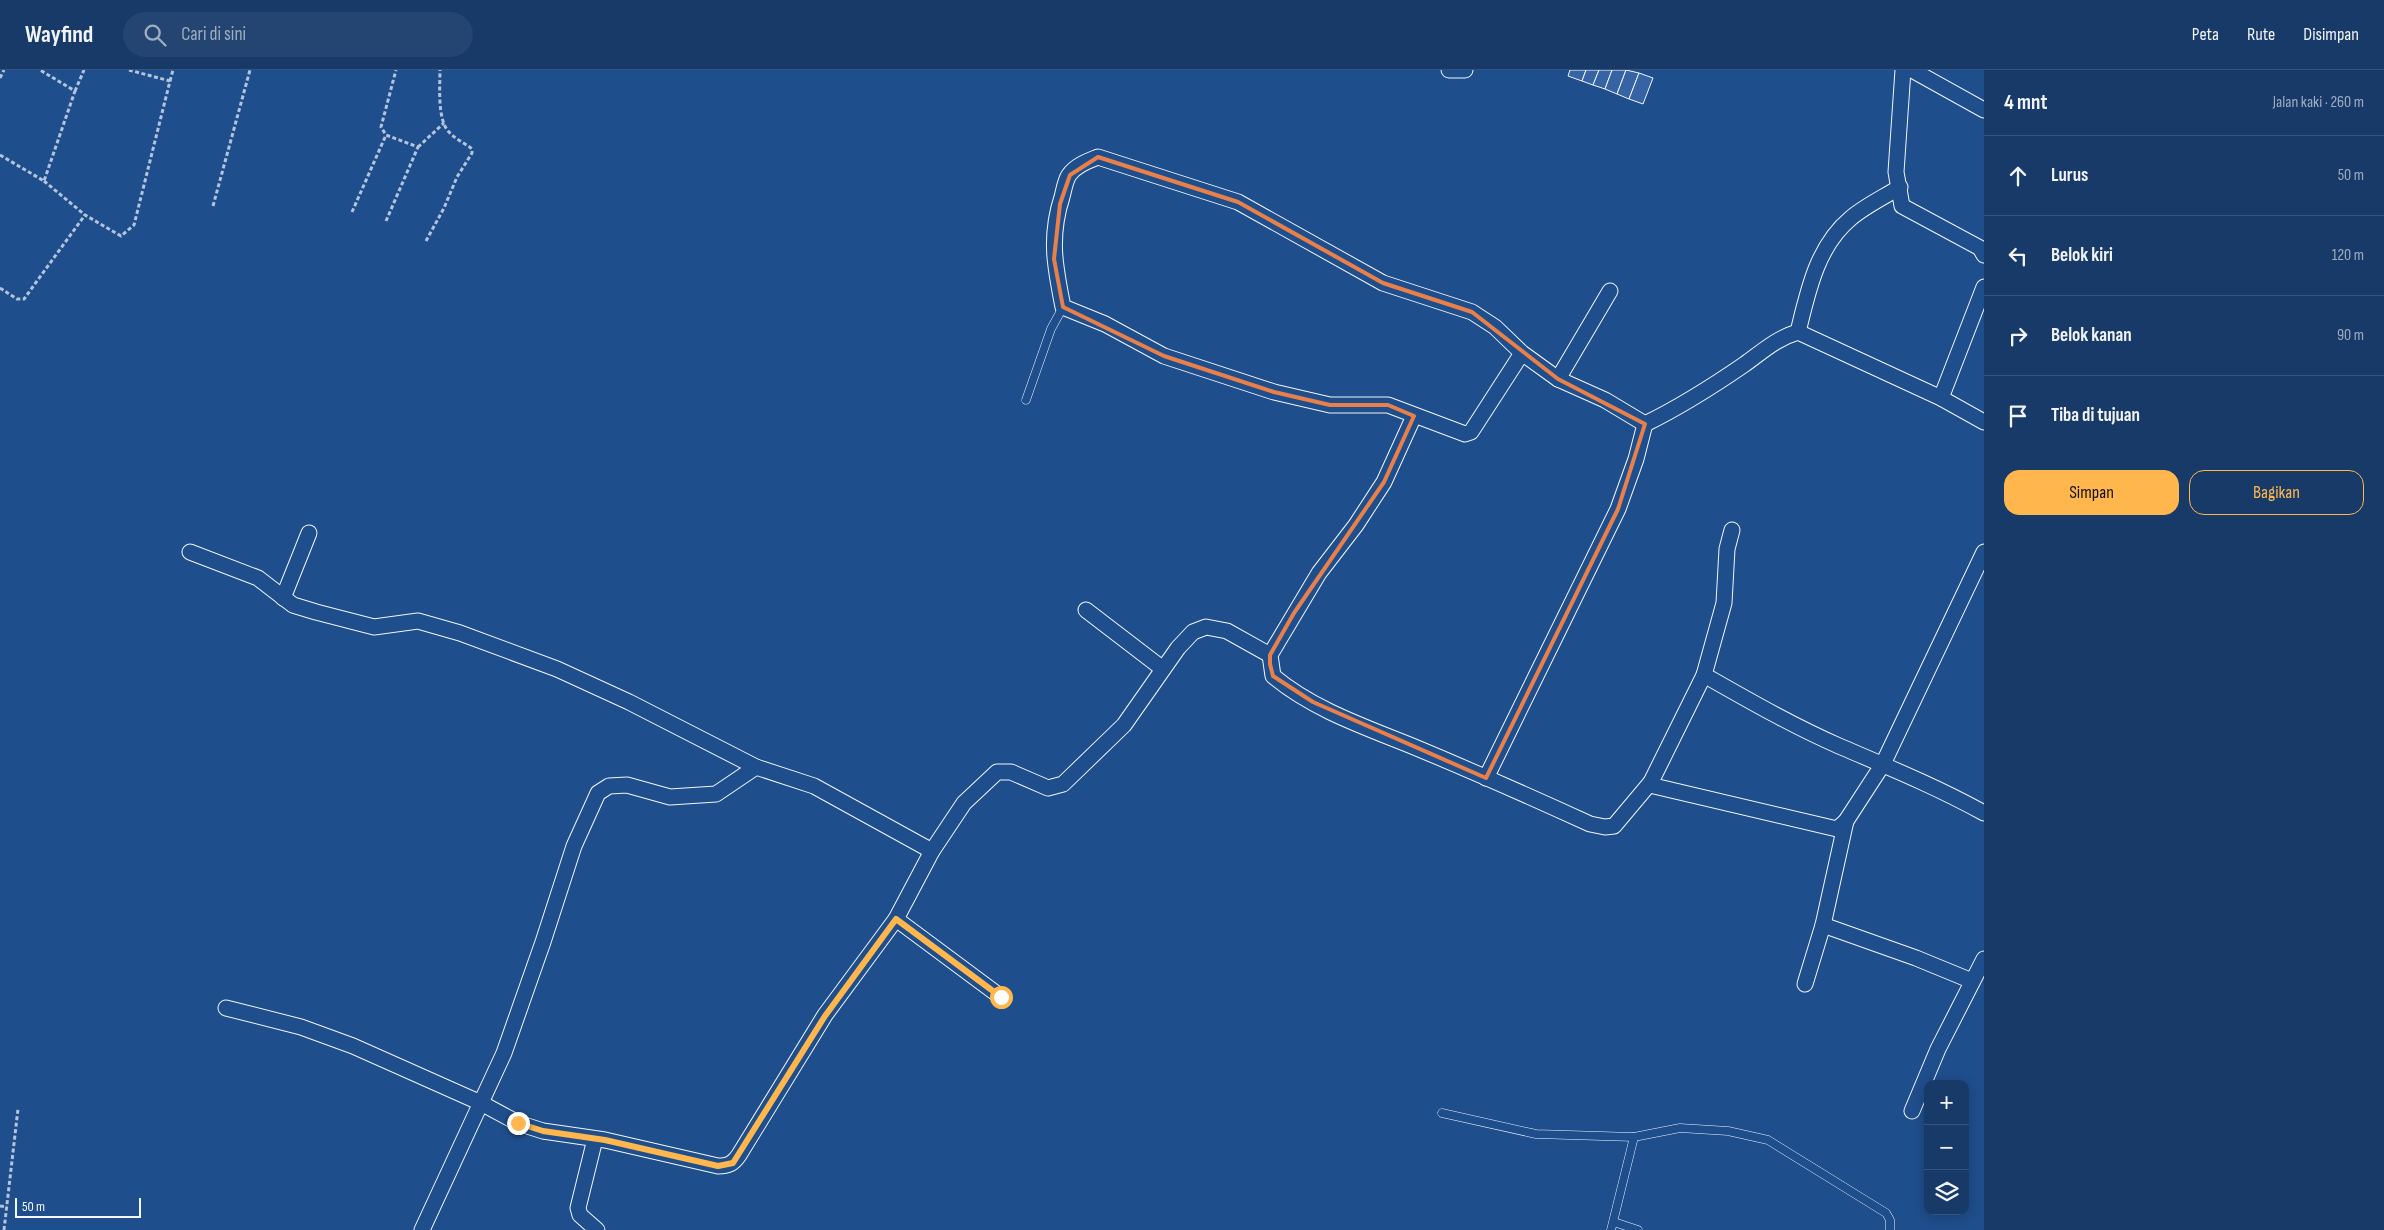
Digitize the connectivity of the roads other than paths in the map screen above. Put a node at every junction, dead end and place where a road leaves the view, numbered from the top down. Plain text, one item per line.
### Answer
1 (1449, 70) edge
2 (1465, 70) edge
3 (1903, 70) edge
4 (1912, 70) edge
5 (1984, 110) edge
6 (1900, 187) junction
7 (1984, 255) edge
8 (1984, 287) edge
9 (1610, 291) dead end
10 (1063, 307) junction
11 (1798, 332) junction
12 (1522, 353) junction
13 (1558, 379) junction
14 (1941, 398) junction
15 (1026, 400) dead end
16 (1414, 416) junction
17 (1984, 422) edge
18 (1645, 424) junction
19 (1732, 530) dead end
20 (309, 533) dead end
21 (190, 552) dead end
22 (1984, 552) edge
23 (283, 598) junction
24 (1086, 610) dead end
25 (1270, 655) junction
26 (1163, 669) junction
27 (1704, 675) junction
28 (1884, 764) junction
29 (756, 767) junction
30 (1486, 778) junction
31 (1651, 782) junction
32 (1984, 812) edge
33 (1846, 820) junction
34 (932, 852) junction
35 (896, 919) junction
36 (1822, 925) junction
37 (1984, 959) edge
38 (1972, 981) junction
39 (1805, 984) dead end
40 (1001, 997) dead end
41 (226, 1008) dead end
42 (481, 1103) junction
43 (1912, 1111) dead end
44 (1442, 1113) dead end
45 (1634, 1137) junction
46 (595, 1139) junction
47 (1613, 1226) edge
48 (422, 1230) edge
49 (597, 1230) edge
50 (1638, 1230) edge
51 (1890, 1230) edge

1 - 2 street
3 - 6 street
4 - 5 street
6 - 7 street
6 - 11 street
8 - 14 street
9 - 13 street
10 - 12 street
10 - 15 lane
10 - 16 street
11 - 14 street
11 - 18 street
12 - 13 street
12 - 16 street
13 - 18 street
14 - 17 street
16 - 25 street
18 - 30 street
19 - 27 street
20 - 23 street
21 - 23 street
22 - 28 street
23 - 29 street
24 - 26 street
25 - 26 street
25 - 30 street
26 - 34 street
27 - 28 street
27 - 31 street
28 - 32 street
28 - 33 street
29 - 34 street
29 - 42 street
30 - 31 street
31 - 33 street
33 - 36 street
34 - 35 street
35 - 40 street
35 - 46 street
36 - 38 street
36 - 39 street
37 - 38 street
38 - 43 street
41 - 42 street
42 - 46 street
42 - 48 street
44 - 45 lane
45 - 47 lane
45 - 51 lane
46 - 49 street
47 - 50 lane

